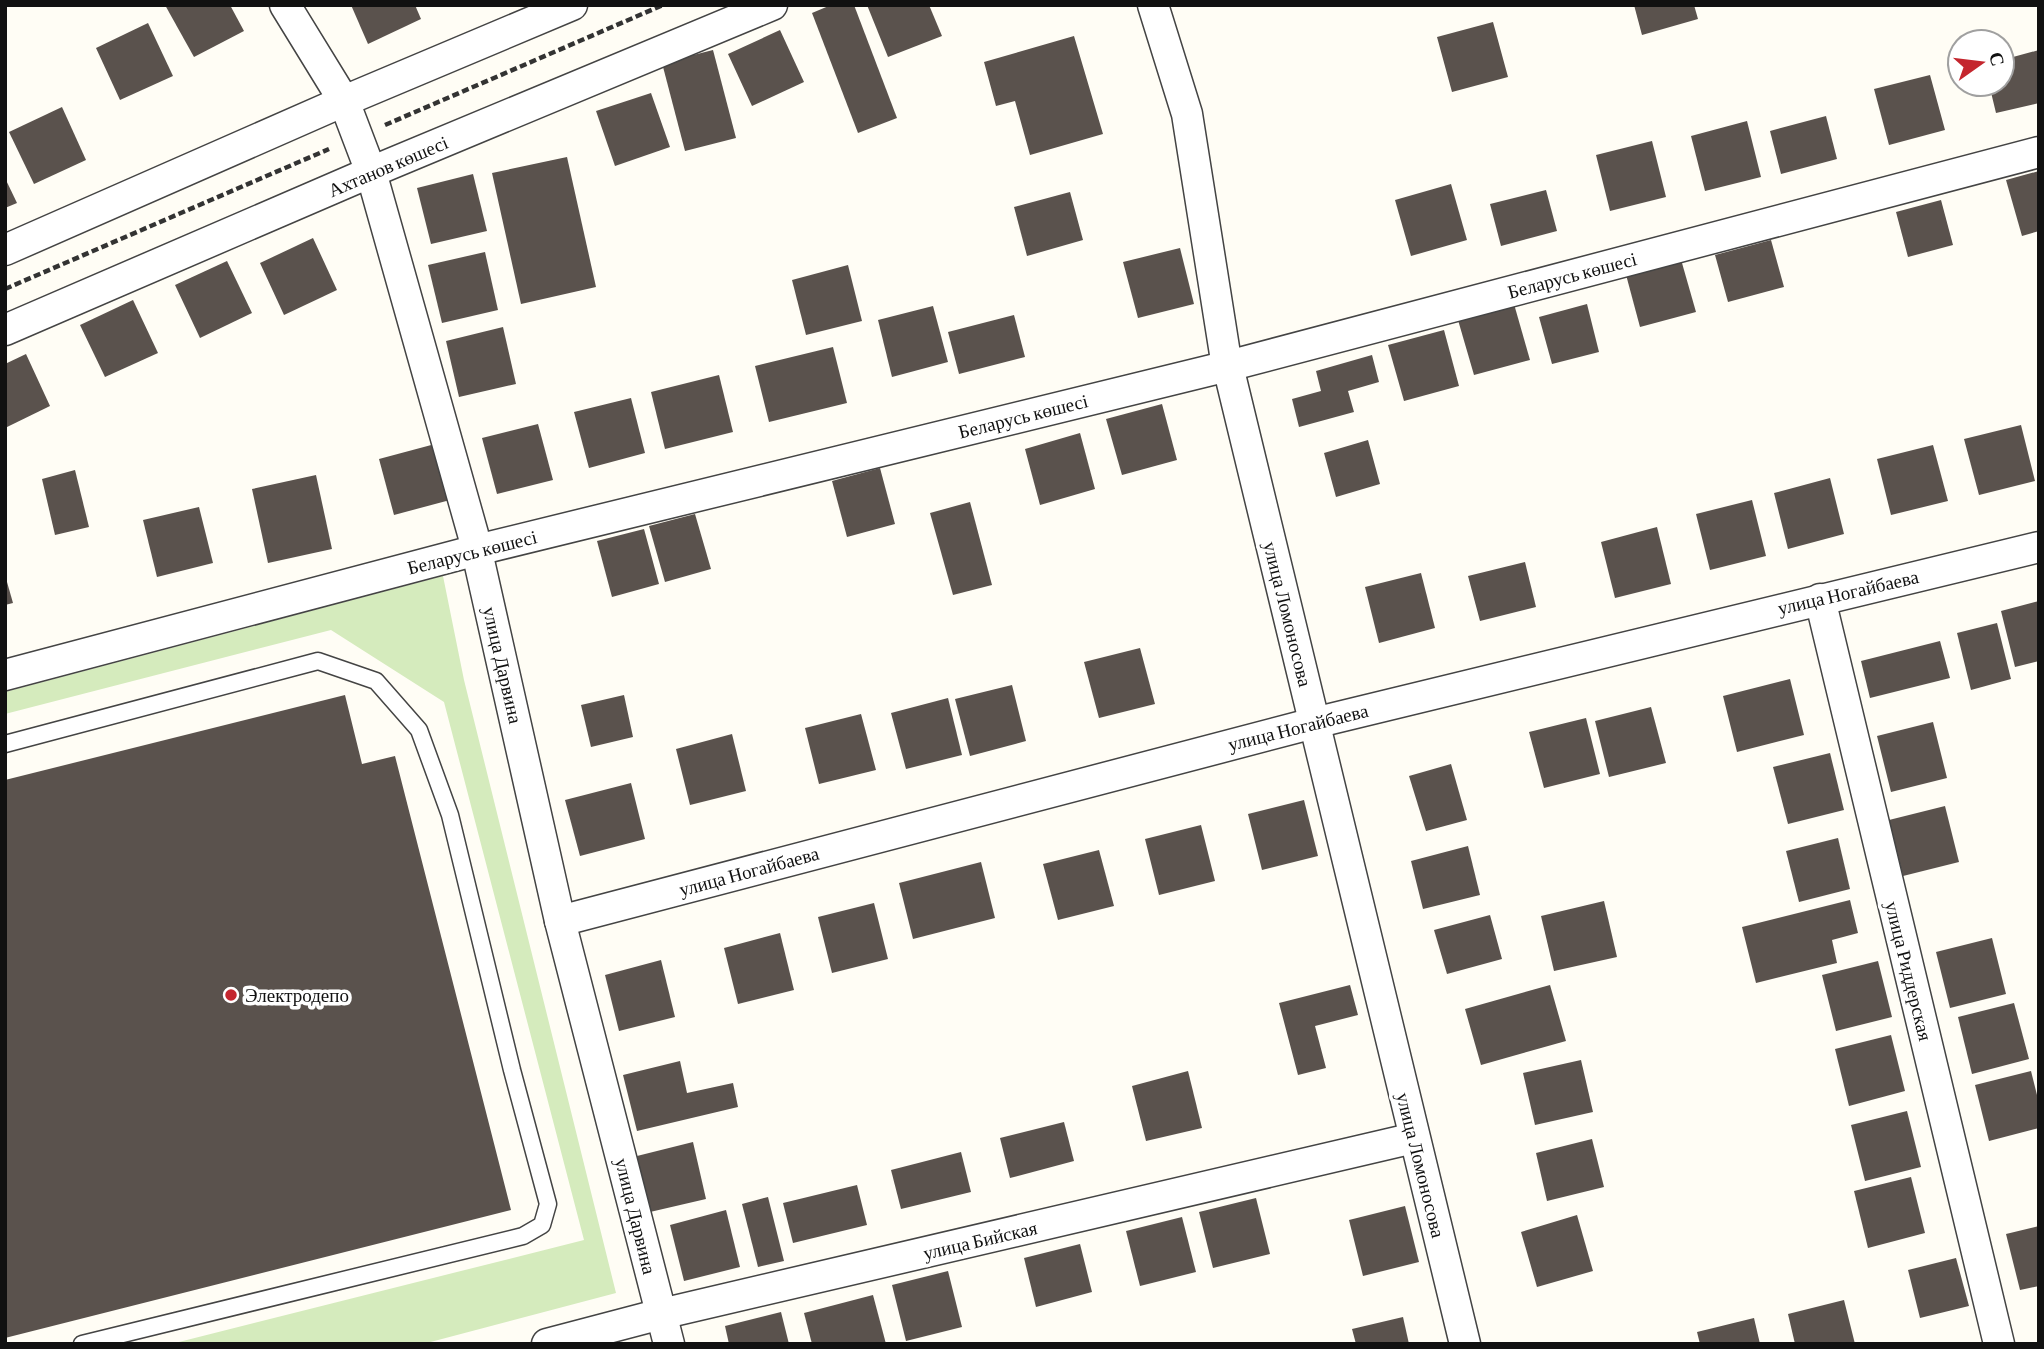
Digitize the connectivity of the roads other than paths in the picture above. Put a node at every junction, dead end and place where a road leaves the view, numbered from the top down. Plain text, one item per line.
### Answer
1 (285, 5) edge
2 (572, 5) edge
3 (772, 5) edge
4 (1153, 5) edge
5 (344, 102) junction
6 (2039, 152) edge
7 (371, 172) junction
8 (5, 250) edge
9 (5, 330) edge
10 (1228, 366) junction
11 (2039, 547) edge
12 (477, 550) junction
13 (1820, 599) junction
14 (5, 675) edge
15 (1314, 723) junction
16 (5, 744) edge
17 (560, 921) junction
18 (1415, 1138) junction
19 (661, 1314) junction
20 (82, 1344) edge
21 (547, 1344) edge
22 (669, 1344) edge
23 (1465, 1344) edge
24 (1999, 1344) edge

1 - 5 street, улица Дарвина
2 - 5 street
3 - 7 street, Ахтанов көшесі
4 - 10 street, улица Ломоносова
5 - 7 street, улица Дарвина
5 - 8 street
6 - 10 street, Беларусь көшесі
7 - 9 street, Ахтанов көшесі
7 - 12 street, улица Дарвина
10 - 12 street, Беларусь көшесі
10 - 15 street, улица Ломоносова
11 - 13 street, улица Ногайбаева
12 - 14 street, Беларусь көшесі
12 - 17 street, улица Дарвина
13 - 15 street, улица Ногайбаева
13 - 24 street, улица Риддерская
15 - 17 street, улица Ногайбаева
15 - 18 street, улица Ломоносова
16 - 20 lane
17 - 19 street, улица Дарвина
18 - 19 street, улица Бийская
18 - 23 street, улица Ломоносова
19 - 21 street, улица Бийская
19 - 22 street, улица Дарвина

